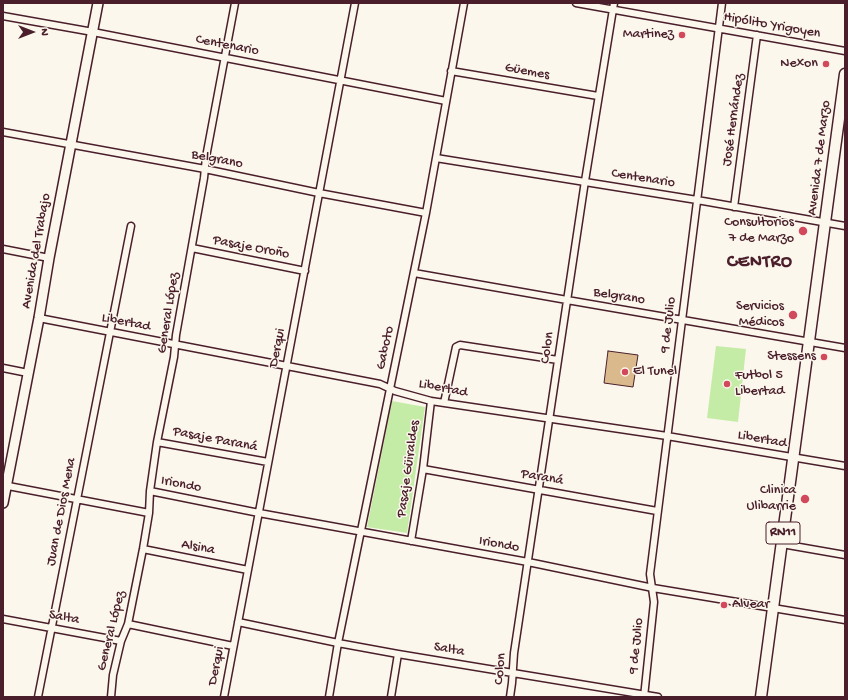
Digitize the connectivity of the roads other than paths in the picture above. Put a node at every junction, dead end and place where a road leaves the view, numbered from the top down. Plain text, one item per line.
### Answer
1 (98, 3) edge
2 (234, 3) edge
3 (355, 3) edge
4 (464, 3) edge
5 (576, 3) edge
6 (722, 3) edge
7 (613, 6) edge
8 (3, 16) edge
9 (719, 28) junction
10 (93, 32) junction
11 (757, 35) junction
12 (845, 51) edge
13 (224, 57) junction
14 (452, 71) junction
15 (845, 74) edge
16 (341, 80) junction
17 (598, 96) junction
18 (446, 101) junction
19 (3, 132) edge
20 (841, 138) edge
21 (71, 145) junction
22 (436, 158) junction
23 (205, 169) junction
24 (585, 181) junction
25 (319, 193) junction
26 (697, 200) junction
27 (734, 207) junction
28 (426, 213) junction
29 (826, 223) junction
30 (131, 226) dead end
31 (845, 226) edge
32 (192, 248) junction
33 (3, 249) edge
34 (49, 258) junction
35 (305, 271) junction
36 (414, 272) junction
37 (567, 300) junction
38 (39, 318) junction
39 (682, 319) junction
40 (110, 332) junction
41 (809, 342) junction
42 (176, 345) junction
43 (845, 348) edge
44 (558, 360) junction
45 (286, 366) junction
46 (3, 368) edge
47 (28, 373) junction
48 (389, 389) junction
49 (431, 401) junction
50 (444, 403) junction
51 (549, 419) junction
52 (667, 436) junction
53 (157, 442) junction
54 (793, 458) junction
55 (268, 462) junction
56 (845, 466) edge
57 (423, 469) junction
58 (5, 485) edge
59 (539, 490) junction
60 (150, 491) junction
61 (77, 500) junction
62 (3, 504) edge
63 (657, 510) junction
64 (149, 513) junction
65 (259, 513) junction
66 (361, 532) junction
67 (411, 541) junction
68 (782, 544) junction
69 (143, 549) junction
70 (845, 555) edge
71 (528, 562) junction
72 (248, 570) junction
73 (653, 588) junction
74 (774, 608) junction
75 (3, 619) edge
76 (845, 620) edge
77 (238, 622) junction
78 (128, 624) junction
79 (52, 628) junction
80 (121, 641) junction
81 (338, 643) junction
82 (233, 646) junction
83 (398, 654) junction
84 (512, 673) junction
85 (644, 696) edge
86 (38, 697) edge
87 (111, 697) edge
88 (224, 697) edge
89 (329, 697) edge
90 (391, 697) edge
91 (510, 697) edge
92 (658, 697) edge
93 (761, 697) edge

1 - 10 street, Avenida del Trabajo
2 - 13 street, General López
3 - 16 street, Derqui
4 - 14 street, Gaboto
5 - 7 street, Hipólito Yrigoyen
6 - 9 street, 9 de Julio
7 - 9 street, Hipólito Yrigoyen
7 - 17 street, Colon
8 - 10 street, Centenario
9 - 11 street, Hipólito Yrigoyen
9 - 26 street, 9 de Julio
10 - 13 street, Centenario
10 - 21 street, Avenida del Trabajo
11 - 12 street, Hipólito Yrigoyen
11 - 27 street, José Hernández
13 - 16 street, Centenario
13 - 23 street, General López
14 - 17 street, Güemes
14 - 18 street, Gaboto
15 - 20 main road, Avenida 7 de Marzo / RN11
16 - 18 street, Centenario
16 - 25 street, Derqui
17 - 24 street, Colon
18 - 22 street, Gaboto
19 - 21 street, Belgrano
20 - 29 main road, Avenida 7 de Marzo / RN11
21 - 23 street, Belgrano
21 - 34 street, Avenida del Trabajo
22 - 24 street, Centenario
22 - 28 street, Gaboto
23 - 25 street, Belgrano
23 - 32 street, General López
24 - 26 street, Centenario
24 - 37 street, Colon
25 - 28 street, Belgrano
25 - 35 street, Derqui
26 - 27 street, Centenario
26 - 39 street, 9 de Julio
27 - 29 street, Centenario
28 - 36 street, Gaboto
29 - 31 street, Centenario
29 - 41 main road, Avenida 7 de Marzo / RN11
30 - 40 street, Juan de Dios Mena
32 - 35 street, Pasaje Oroño
32 - 42 street, General López
33 - 34 street
34 - 38 street, Avenida del Trabajo
35 - 45 street, Derqui
36 - 37 street, Belgrano
36 - 48 street, Gaboto
37 - 39 street, Belgrano
37 - 44 street, Colon
38 - 40 street, Libertad
38 - 47 street, Avenida del Trabajo
39 - 41 street, Belgrano
39 - 52 street, 9 de Julio
40 - 42 street, Libertad
40 - 61 street, Juan de Dios Mena
41 - 43 street, Belgrano
41 - 54 main road, Avenida 7 de Marzo / RN11
42 - 45 street, Libertad
42 - 53 street, General López
44 - 50 street
44 - 51 street, Colon
45 - 48 street, Libertad
45 - 55 street, Derqui
46 - 47 street
47 - 58 street, Avenida del Trabajo
48 - 49 street, Libertad
48 - 66 street, Gaboto
49 - 50 street, Libertad
49 - 57 street, Pasaje Güiraldes
50 - 51 street, Libertad
51 - 52 street, Libertad
51 - 59 street, Colon
52 - 54 street, Libertad
52 - 63 street, 9 de Julio
53 - 55 street, Pasaje Paraná
53 - 60 street, General López
54 - 56 street, Libertad
54 - 68 main road, Avenida 7 de Marzo / RN11
55 - 65 street, Derqui
57 - 59 street, Paraná
57 - 67 street, Pasaje Güiraldes
58 - 61 street
58 - 62 street, Avenida del Trabajo
59 - 63 street, Paraná
59 - 71 street, Colon
60 - 64 street, General López
60 - 65 street, Iriondo
61 - 64 street
61 - 79 street, Juan de Dios Mena
63 - 73 street, 9 de Julio
64 - 69 street, General López
65 - 66 street, Iriondo
65 - 72 street, Derqui
66 - 67 street, Iriondo
66 - 81 street, Gaboto
67 - 71 street, Iriondo
68 - 70 street
68 - 74 main road, Avenida 7 de Marzo / RN11
69 - 72 street, Alsina
69 - 78 street, General López
71 - 73 street, Iriondo
71 - 84 street, Colon
72 - 77 street, Derqui
73 - 74 street, Iriondo
73 - 85 street, 9 de Julio
74 - 76 street, Iriondo
74 - 93 main road, Avenida 7 de Marzo / RN11
75 - 79 street, Salta
77 - 81 street, Salta
77 - 82 street, Derqui
78 - 80 street, General López
78 - 82 street
79 - 80 street, Salta
79 - 86 street, Juan de Dios Mena
80 - 87 street, General López
81 - 83 street, Salta
81 - 89 street, Gaboto
82 - 88 street, Derqui
83 - 84 street, Salta
83 - 90 street
84 - 85 street, Salta
84 - 91 street, Colon
85 - 92 street, Salta

